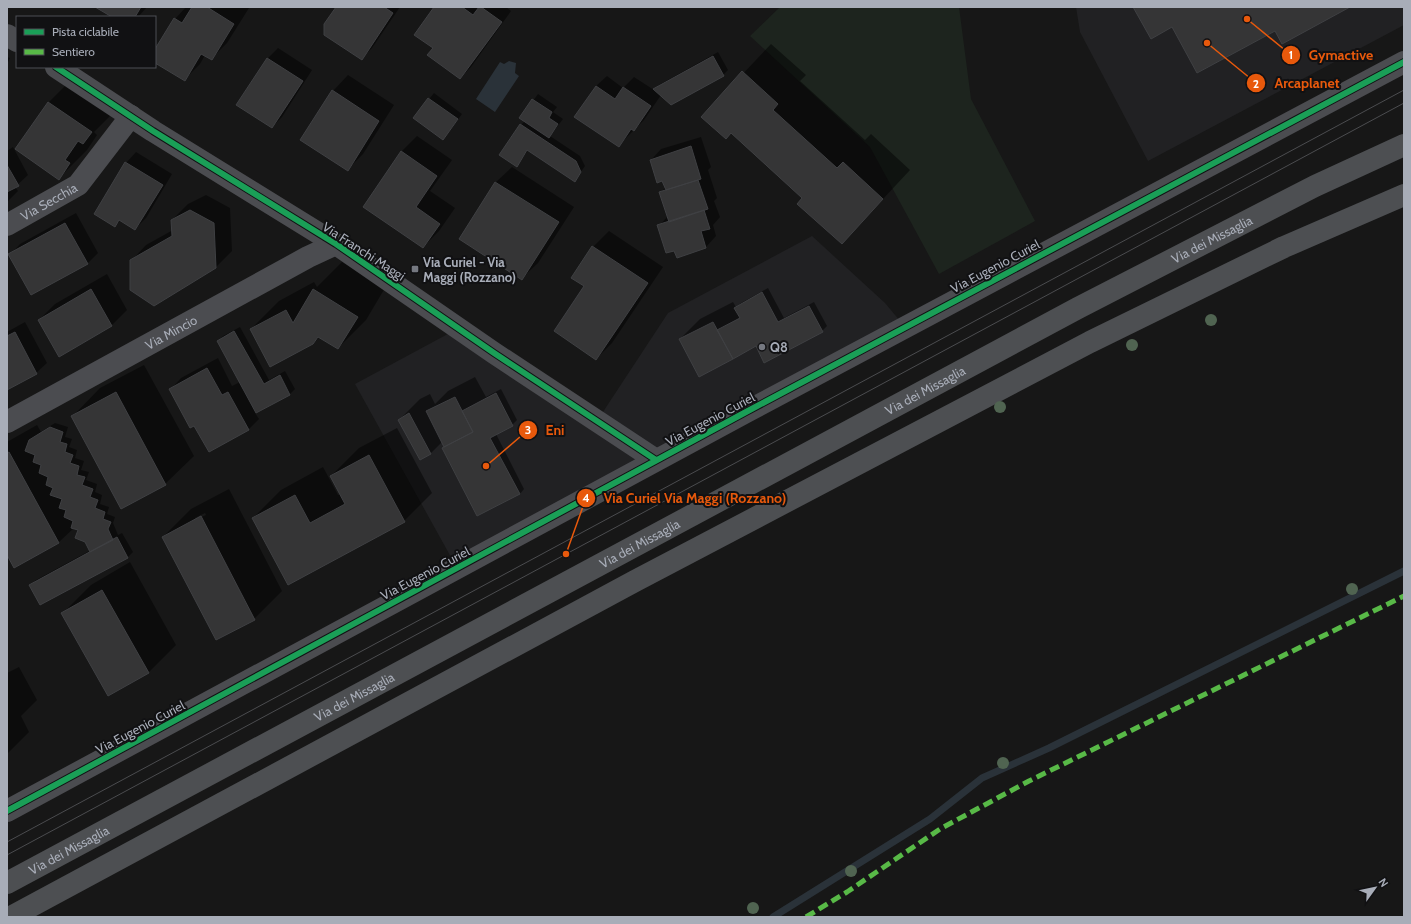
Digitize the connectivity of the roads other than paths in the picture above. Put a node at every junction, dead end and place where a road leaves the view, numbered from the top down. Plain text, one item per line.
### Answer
1 (7, 35) edge
2 (16, 41) edge
3 (1404, 62) edge
4 (58, 68) edge
5 (131, 116) junction
6 (1404, 145) edge
7 (1404, 195) edge
8 (7, 225) edge
9 (336, 244) junction
10 (7, 422) edge
11 (656, 460) junction
12 (7, 811) edge
13 (7, 883) edge
14 (11, 917) edge

1 - 2 street
3 - 11 street, Via Eugenio Curiel
4 - 5 street, Via Franchi Maggi
5 - 8 street, Via Secchia
5 - 9 street, Via Franchi Maggi
6 - 13 main road, Via dei Missaglia
7 - 14 main road
9 - 10 street, Via Mincio
9 - 11 street, Via Franchi Maggi
11 - 12 street, Via Eugenio Curiel

